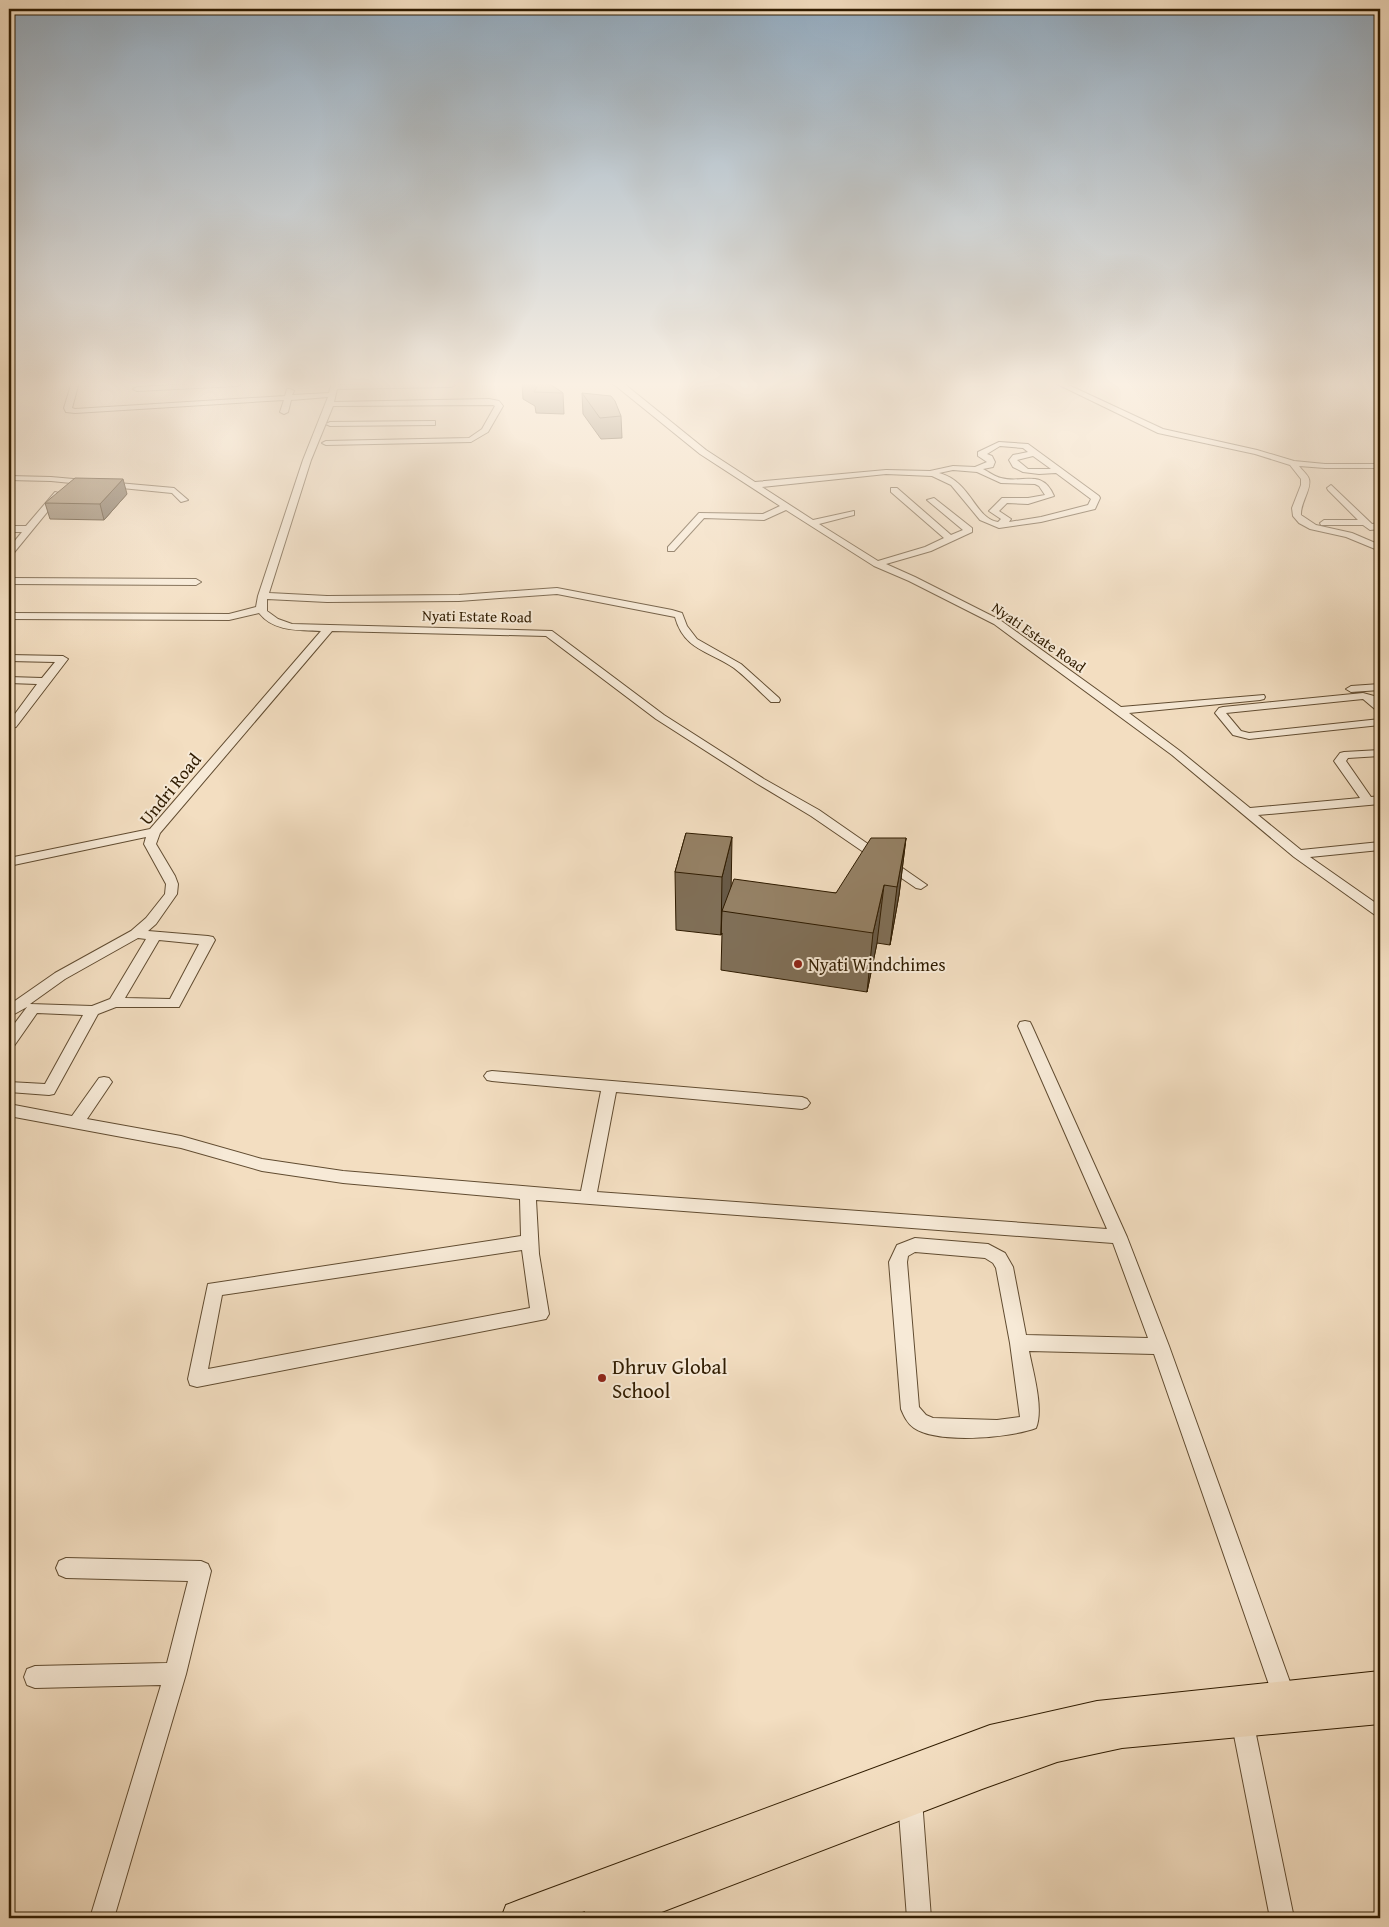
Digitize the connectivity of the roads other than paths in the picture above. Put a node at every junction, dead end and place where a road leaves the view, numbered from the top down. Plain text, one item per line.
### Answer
1 (303, 472) edge
2 (733, 472) edge
3 (882, 472) edge
4 (903, 472) edge
5 (939, 472) edge
6 (983, 472) edge
7 (1061, 472) edge
8 (1300, 472) edge
9 (932, 474) junction
10 (9, 478) edge
11 (71, 481) junction
12 (754, 486) junction
13 (1331, 488) dead end
14 (894, 490) dead end
15 (184, 500) dead end
16 (931, 500) dead end
17 (786, 506) junction
18 (851, 513) dead end
19 (1365, 522) junction
20 (811, 523) junction
21 (1324, 523) dead end
22 (999, 525) junction
23 (1380, 526) edge
24 (9, 529) edge
25 (29, 529) junction
26 (1349, 535) junction
27 (1380, 535) edge
28 (951, 539) junction
29 (1380, 548) edge
30 (671, 549) dead end
31 (9, 553) edge
32 (877, 564) junction
33 (9, 581) edge
34 (196, 582) dead end
35 (263, 596) junction
36 (261, 609) junction
37 (9, 616) edge
38 (328, 629) junction
39 (9, 658) edge
40 (9, 680) edge
41 (45, 681) junction
42 (1380, 687) edge
43 (1284, 699) junction
44 (774, 700) dead end
45 (1380, 708) edge
46 (1118, 711) junction
47 (1380, 722) edge
48 (12, 725) dead end
49 (1380, 753) edge
50 (1374, 800) edge
51 (1248, 812) junction
52 (154, 832) junction
53 (1380, 846) edge
54 (1298, 854) junction
55 (9, 862) edge
56 (921, 885) dead end
57 (1380, 912) edge
58 (136, 934) junction
59 (154, 937) junction
60 (115, 1002) junction
61 (93, 1011) junction
62 (9, 1012) edge
63 (1025, 1026) dead end
64 (9, 1042) edge
65 (492, 1076) dead end
66 (104, 1082) dead end
67 (610, 1086) junction
68 (9, 1087) edge
69 (802, 1103) dead end
70 (9, 1110) edge
71 (76, 1123) junction
72 (528, 1193) junction
73 (588, 1198) junction
74 (1119, 1237) junction
75 (529, 1242) junction
76 (1019, 1343) junction
77 (1160, 1346) junction
78 (66, 1568) dead end
79 (174, 1674) junction
80 (34, 1677) dead end
81 (1380, 1687) edge
82 (1284, 1696) junction
83 (1380, 1708) edge
84 (1242, 1719) junction
85 (910, 1800) junction
86 (102, 1918) edge
87 (519, 1918) edge
88 (600, 1918) edge
89 (919, 1918) edge
90 (1282, 1918) edge

1 - 35 street
2 - 12 street, Nyati Estate Road
3 - 12 street
4 - 9 street
5 - 9 street
6 - 22 street
7 - 22 street
8 - 26 street
9 - 22 street
10 - 11 street
11 - 15 street
11 - 25 street
12 - 17 street, Nyati Estate Road
13 - 19 street
14 - 28 street
16 - 28 street
17 - 20 street, Nyati Estate Road
17 - 30 street
18 - 20 street
19 - 21 street
19 - 23 street
20 - 32 street, Nyati Estate Road
24 - 25 street
25 - 31 street
26 - 27 street
26 - 29 street
28 - 32 street
32 - 46 street, Nyati Estate Road
33 - 34 street
35 - 36 street
35 - 44 street
36 - 37 street
36 - 38 street, Nyati Estate Road
38 - 52 street, Undri Road
38 - 56 street, Nyati Estate Road
39 - 41 street
40 - 41 street
41 - 48 street
42 - 43 street
43 - 45 street
43 - 46 street
43 - 47 street
46 - 51 street, Nyati Estate Road
49 - 50 street
50 - 51 street
51 - 54 street, Nyati Estate Road
52 - 55 street
52 - 58 street, Undri Road
53 - 54 street
54 - 57 street, Nyati Estate Road
58 - 59 street
58 - 62 street, Undri Road
59 - 60 street
59 - 60 street
60 - 61 street
61 - 64 street
61 - 68 street
63 - 74 street
65 - 67 street
66 - 71 street
67 - 69 street
67 - 73 street
70 - 71 street
71 - 72 street
72 - 73 street
72 - 75 street
73 - 74 street
74 - 77 street
75 - 75 street
76 - 76 street
76 - 77 street
77 - 82 street
78 - 79 street
79 - 80 street
79 - 86 street
81 - 82 highway
82 - 87 highway
83 - 84 highway
84 - 85 highway
84 - 90 street
85 - 88 highway
85 - 89 street

